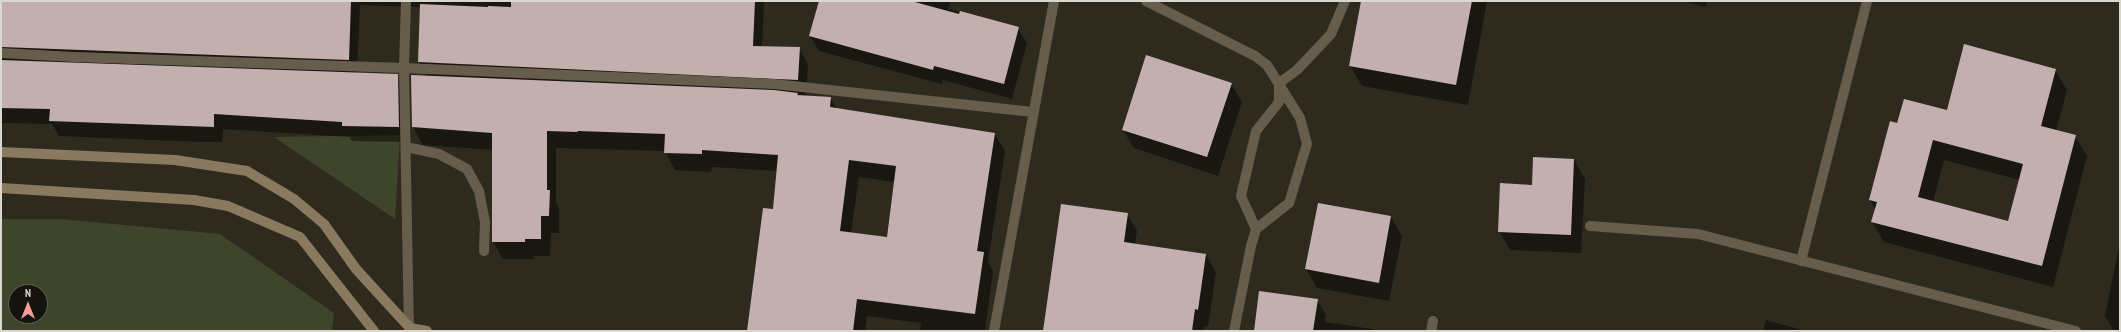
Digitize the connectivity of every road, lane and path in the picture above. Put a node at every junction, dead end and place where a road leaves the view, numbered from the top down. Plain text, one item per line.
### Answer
1 (406, 1) edge
2 (1054, 1) edge
3 (1146, 1) edge
4 (1345, 1) edge
5 (1866, 1) edge
6 (1, 53) edge
7 (404, 68) junction
8 (1279, 83) junction
9 (1033, 112) junction
10 (406, 147) junction
11 (1, 152) edge
12 (1, 188) edge
13 (1590, 226) dead end
14 (1256, 229) junction
15 (484, 251) dead end
16 (1801, 261) junction
17 (410, 329) edge
18 (374, 331) edge
19 (427, 331) edge
20 (994, 331) edge
21 (1234, 331) edge
22 (2076, 331) edge

1 - 7 street
2 - 9 street
3 - 8 street
4 - 8 street
5 - 16 street
6 - 7 street
7 - 9 street
7 - 10 street
8 - 14 street
8 - 14 street
9 - 20 street
10 - 15 street
10 - 17 street
11 - 17 main road
12 - 18 main road
13 - 16 street
14 - 21 street
16 - 22 street
17 - 19 main road

